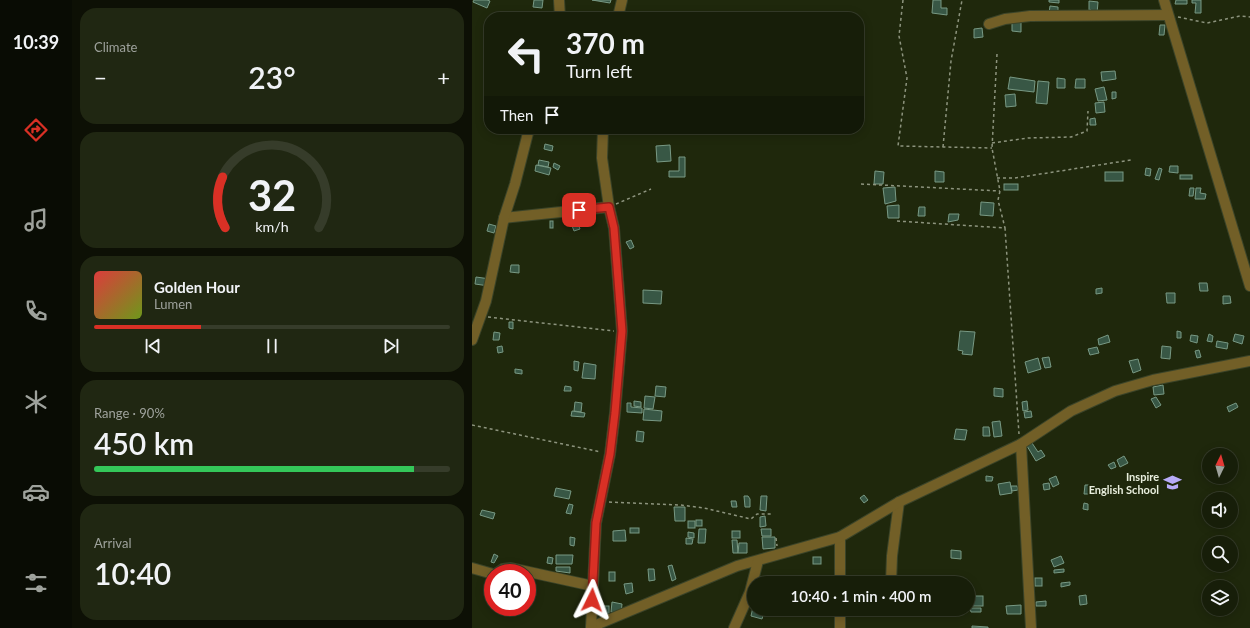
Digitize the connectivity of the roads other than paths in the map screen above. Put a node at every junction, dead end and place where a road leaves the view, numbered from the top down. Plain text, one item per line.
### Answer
1 (559, 0) edge
2 (622, 0) edge
3 (1164, 0) edge
4 (560, 12) edge
5 (619, 12) edge
6 (1168, 15) junction
7 (989, 24) dead end
8 (528, 134) edge
9 (602, 134) edge
10 (609, 207) junction
11 (504, 218) junction
12 (1250, 286) edge
13 (474, 326) edge
14 (472, 340) edge
15 (1250, 361) edge
16 (1021, 444) junction
17 (899, 502) junction
18 (840, 537) junction
19 (758, 561) junction
20 (472, 568) edge
21 (484, 571) edge
22 (536, 573) edge
23 (840, 576) edge
24 (891, 576) edge
25 (593, 586) junction
26 (840, 616) edge
27 (591, 628) edge
28 (734, 628) edge
29 (840, 628) edge
30 (1031, 628) edge

1 - 4 street
2 - 5 street
3 - 6 street
6 - 7 street
6 - 12 street
8 - 11 street
9 - 10 street
10 - 11 street
10 - 25 street
11 - 13 street
13 - 14 street
15 - 16 street
16 - 17 street
16 - 30 street
17 - 18 street
17 - 24 street
18 - 19 street
18 - 23 street
19 - 27 street
19 - 28 street
20 - 21 street
22 - 25 street
25 - 27 street
26 - 29 street

